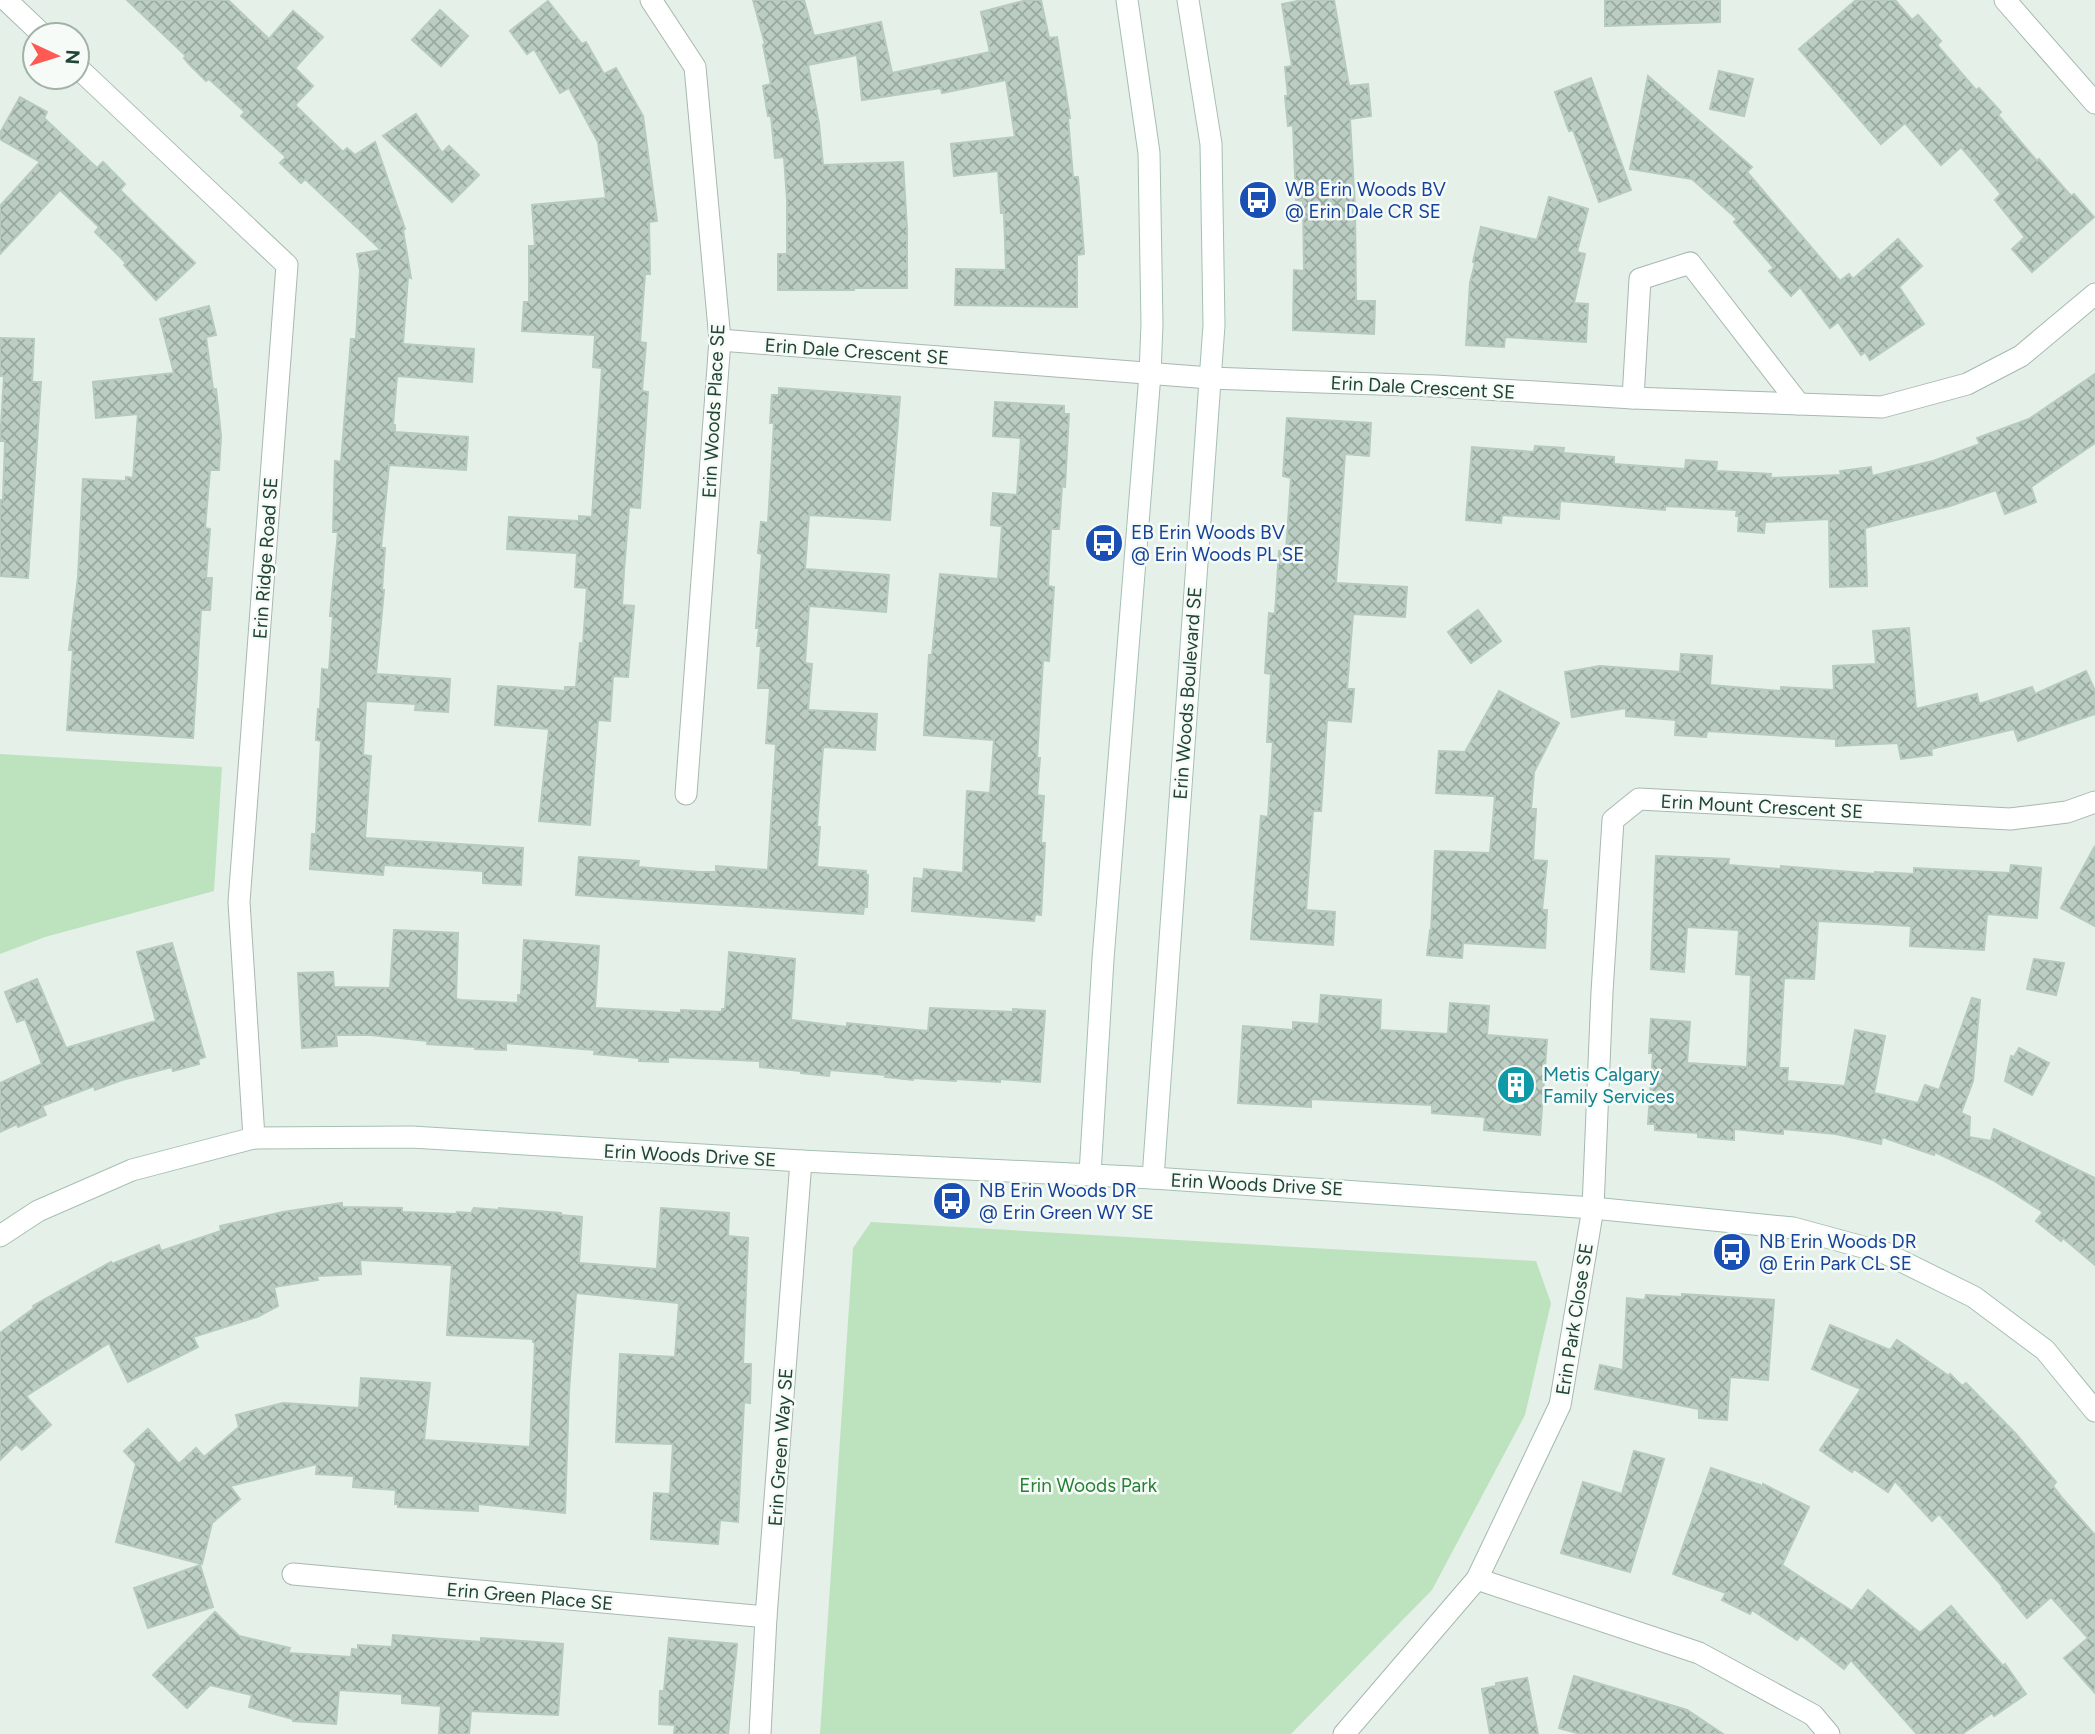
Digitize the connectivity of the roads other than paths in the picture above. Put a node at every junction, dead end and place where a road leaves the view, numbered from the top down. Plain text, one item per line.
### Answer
1 (6, 0) edge
2 (651, 0) edge
3 (1127, 0) edge
4 (1188, 0) edge
5 (2005, 0) edge
6 (28, 21) edge
7 (91, 80) edge
8 (2095, 103) edge
9 (2095, 295) edge
10 (720, 340) junction
11 (1150, 374) junction
12 (1210, 378) junction
13 (1633, 398) junction
14 (1799, 404) junction
15 (686, 794) dead end
16 (2095, 802) edge
17 (254, 1138) junction
18 (802, 1161) junction
19 (1090, 1174) junction
20 (1153, 1178) junction
21 (1593, 1208) junction
22 (0, 1236) edge
23 (2095, 1411) edge
24 (293, 1574) dead end
25 (1477, 1579) junction
26 (766, 1617) junction
27 (760, 1734) edge
28 (1344, 1734) edge
29 (1829, 1734) edge

1 - 6 street
2 - 10 street, Erin Woods Place SE
3 - 11 street
4 - 12 street, Erin Woods Boulevard SE
5 - 8 street
7 - 17 street, Erin Ridge Road SE
9 - 14 street, Erin Dale Crescent SE
10 - 11 street, Erin Dale Crescent SE
10 - 15 street, Erin Woods Place SE
11 - 12 street, Erin Dale Crescent SE
11 - 19 street
12 - 13 street, Erin Dale Crescent SE
12 - 20 street, Erin Woods Boulevard SE
13 - 14 street, Erin Dale Crescent SE
13 - 14 street
16 - 21 street, Erin Mount Crescent SE
17 - 18 street, Erin Woods Drive SE
17 - 22 street, Erin Woods Drive SE
18 - 19 street, Erin Woods Drive SE
18 - 26 street, Erin Green Way SE
19 - 20 street, Erin Woods Drive SE
20 - 21 street, Erin Woods Drive SE
21 - 23 street, Erin Woods Drive SE
21 - 25 street, Erin Park Close SE
24 - 26 street, Erin Green Place SE
25 - 28 street, Erin Park Close SE
25 - 29 street
26 - 27 street, Erin Green Way SE

